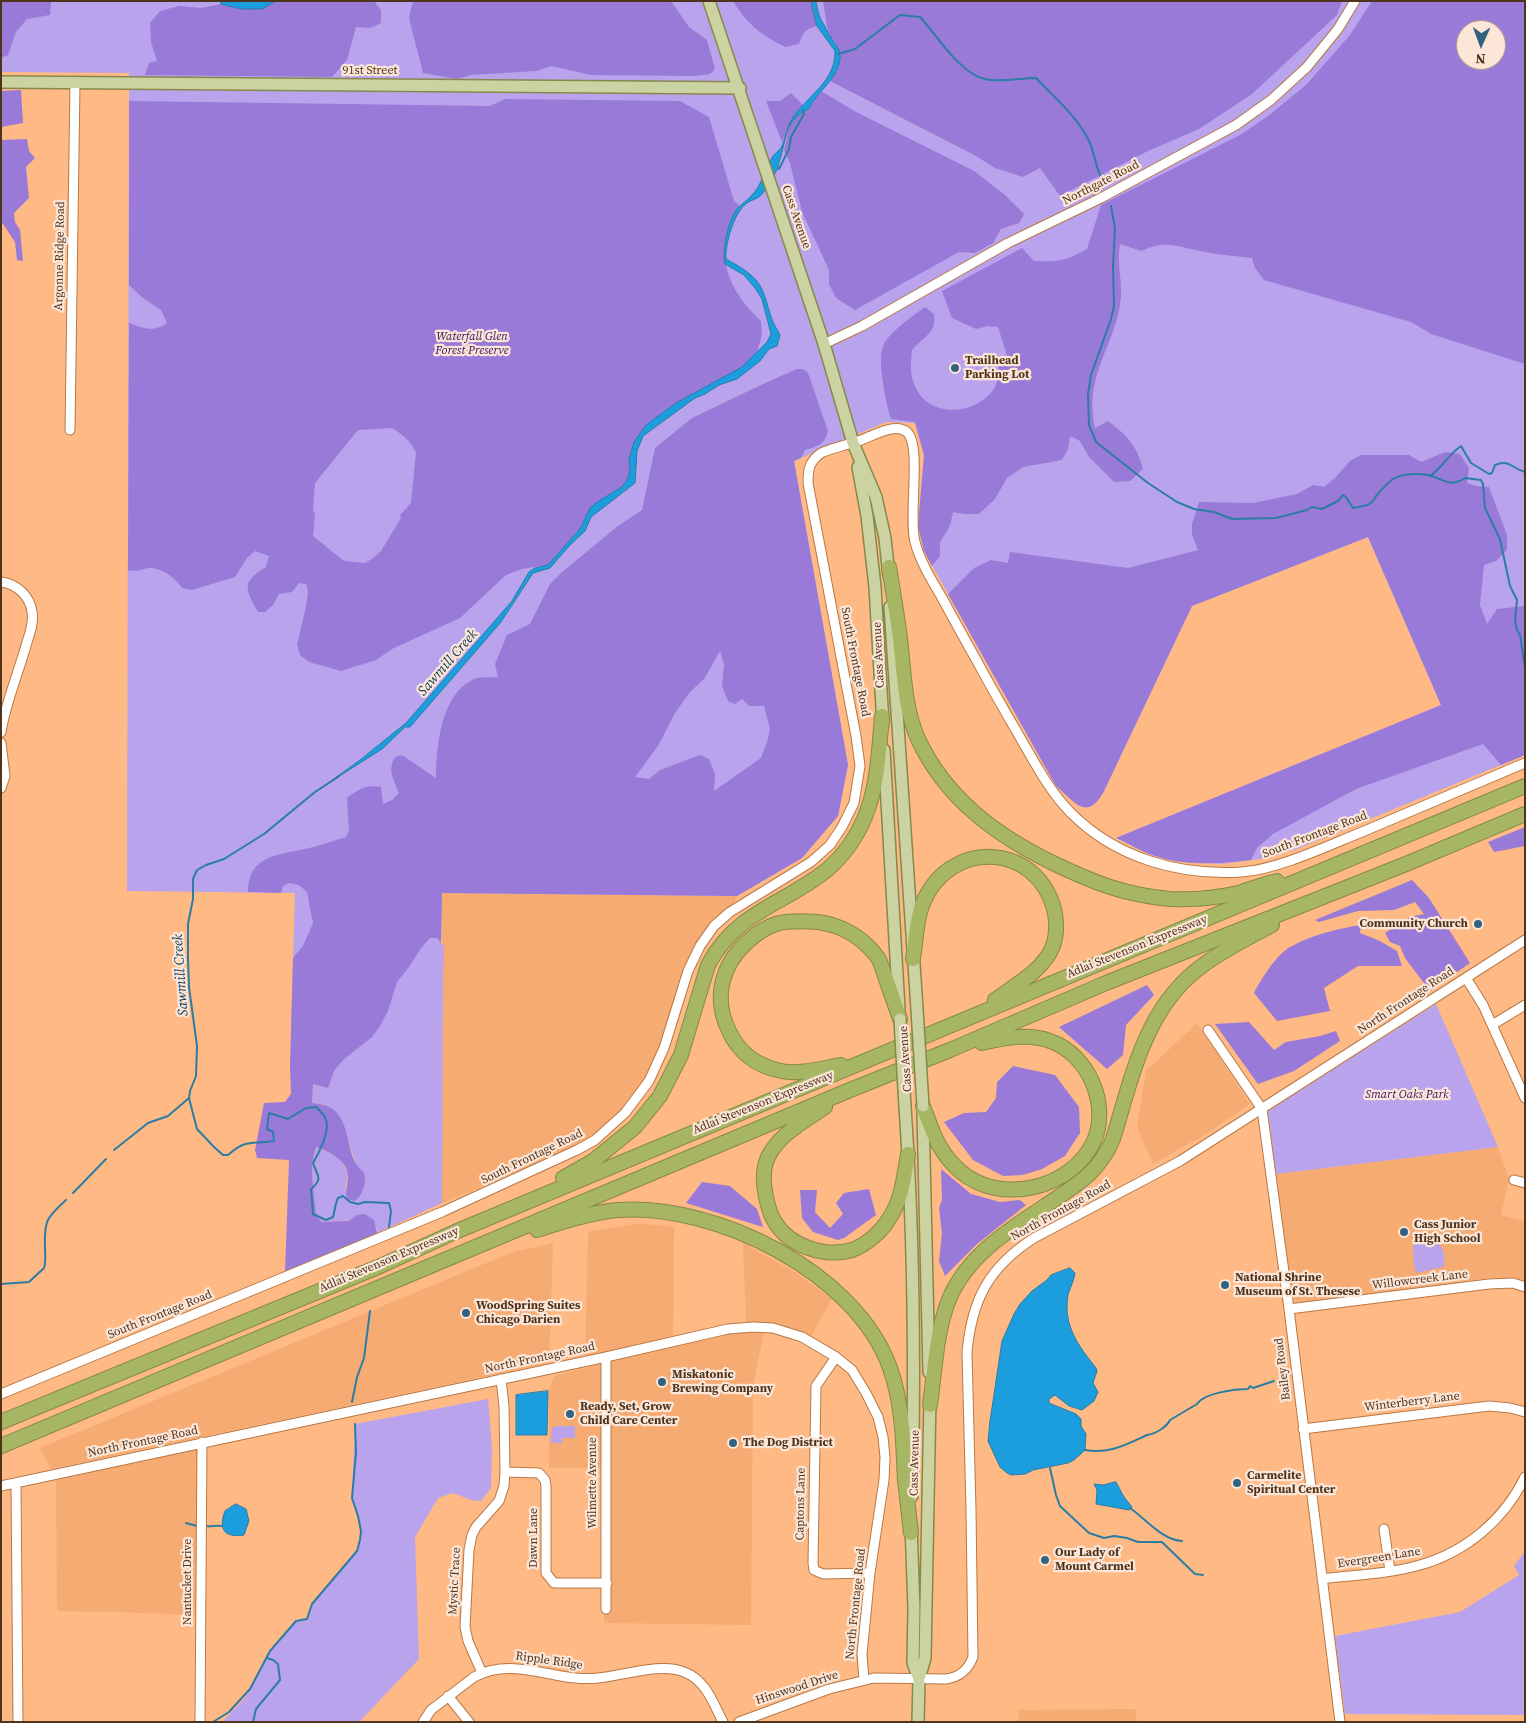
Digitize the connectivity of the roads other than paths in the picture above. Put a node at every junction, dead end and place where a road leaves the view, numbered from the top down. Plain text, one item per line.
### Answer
1 (709, 1) edge
2 (1356, 1) edge
3 (1, 82) edge
4 (75, 83) junction
5 (740, 88) junction
6 (824, 344) junction
7 (70, 430) dead end
8 (854, 443) junction
9 (889, 567) junction
10 (4, 582) edge
11 (882, 716) junction
12 (1, 732) edge
13 (1, 743) edge
14 (1525, 763) edge
15 (1525, 786) edge
16 (1, 788) edge
17 (1525, 814) edge
18 (1334, 866) junction
19 (1312, 901) junction
20 (1525, 940) edge
21 (913, 959) junction
22 (1466, 978) junction
23 (1525, 1005) edge
24 (976, 1013) junction
25 (900, 1019) junction
26 (1492, 1025) junction
27 (1208, 1030) dead end
28 (950, 1050) junction
29 (872, 1058) junction
30 (850, 1090) junction
31 (1525, 1098) edge
32 (923, 1106) junction
33 (1262, 1109) junction
34 (908, 1154) junction
35 (1514, 1180) dead end
36 (1525, 1183) edge
37 (455, 1232) junction
38 (436, 1263) junction
39 (1525, 1287) edge
40 (1289, 1309) junction
41 (606, 1357) junction
42 (836, 1357) junction
43 (501, 1379) junction
44 (1, 1394) edge
45 (930, 1405) junction
46 (1525, 1412) edge
47 (1, 1422) edge
48 (1303, 1429) junction
49 (202, 1442) junction
50 (1, 1446) edge
51 (506, 1472) junction
52 (1525, 1477) edge
53 (16, 1483) junction
54 (1, 1486) edge
55 (1384, 1529) dead end
56 (911, 1533) junction
57 (1390, 1571) junction
58 (870, 1573) junction
59 (1322, 1579) junction
60 (607, 1583) junction
61 (606, 1609) dead end
62 (482, 1672) junction
63 (919, 1679) junction
64 (864, 1680) junction
65 (448, 1696) junction
66 (18, 1722) edge
67 (200, 1722) edge
68 (423, 1722) edge
69 (469, 1722) edge
70 (723, 1722) edge
71 (738, 1722) edge
72 (918, 1722) edge
73 (1340, 1722) edge

1 - 5 main road, Cass Avenue
2 - 6 street, Northgate Road
3 - 4 main road, 91st Street
4 - 5 main road, 91st Street
4 - 7 street, Argonne Ridge Road
5 - 6 main road, Cass Avenue
6 - 8 main road, Cass Avenue
8 - 9 main road, Cass Avenue
8 - 11 main road, Cass Avenue
8 - 14 street, South Frontage Road
8 - 44 street, South Frontage Road
9 - 18 highway
9 - 21 main road, Cass Avenue
10 - 12 street
11 - 25 main road, Cass Avenue
11 - 37 highway
13 - 16 street
15 - 18 highway, Adlai Stevenson Expressway
17 - 19 highway, Adlai Stevenson Expressway
18 - 24 highway, Adlai Stevenson Expressway
19 - 28 highway, Adlai Stevenson Expressway
19 - 45 highway
20 - 22 street, North Frontage Road
21 - 24 highway
21 - 32 main road, Cass Avenue, bridge
22 - 26 street
22 - 33 street, North Frontage Road
23 - 26 street
24 - 29 highway, Adlai Stevenson Expressway
25 - 29 highway
25 - 34 main road, Cass Avenue, bridge
26 - 31 street
27 - 33 street, Bailey Road
28 - 30 highway, Adlai Stevenson Expressway
28 - 32 highway
29 - 37 highway, Adlai Stevenson Expressway
30 - 34 highway
30 - 38 highway, Adlai Stevenson Expressway
32 - 45 main road, Cass Avenue
33 - 40 street, Bailey Road
33 - 63 street, North Frontage Road
34 - 56 main road, Cass Avenue
35 - 36 street
37 - 47 highway, Adlai Stevenson Expressway
38 - 50 highway, Adlai Stevenson Expressway
38 - 56 highway
39 - 40 street, Willowcreek Lane
40 - 48 street, Bailey Road
41 - 42 street, North Frontage Road
41 - 43 street, North Frontage Road
41 - 60 street, Wilmette Avenue
42 - 58 street, North Frontage Road
42 - 58 street, Captons Lane
43 - 49 street, North Frontage Road
43 - 51 street, Mystic Trace
45 - 63 main road, Cass Avenue
46 - 48 street, Winterberry Lane
48 - 59 street, Bailey Road
49 - 53 street, North Frontage Road
49 - 67 street, Nantucket Drive
51 - 60 street, Dawn Lane
51 - 62 street, Mystic Trace
52 - 57 street, Evergreen Lane
53 - 54 street, North Frontage Road
53 - 66 street
55 - 57 street
56 - 63 main road, Cass Avenue
57 - 59 street, Evergreen Lane
58 - 64 street, North Frontage Road
59 - 73 street, Bailey Road
60 - 61 street, Wilmette Avenue
62 - 65 street, Ripple Ridge
62 - 70 street, Ripple Ridge
63 - 64 street, North Frontage Road
63 - 72 main road, Cass Avenue
64 - 71 street, Hinswood Drive
65 - 68 street, Ripple Ridge
65 - 69 street

